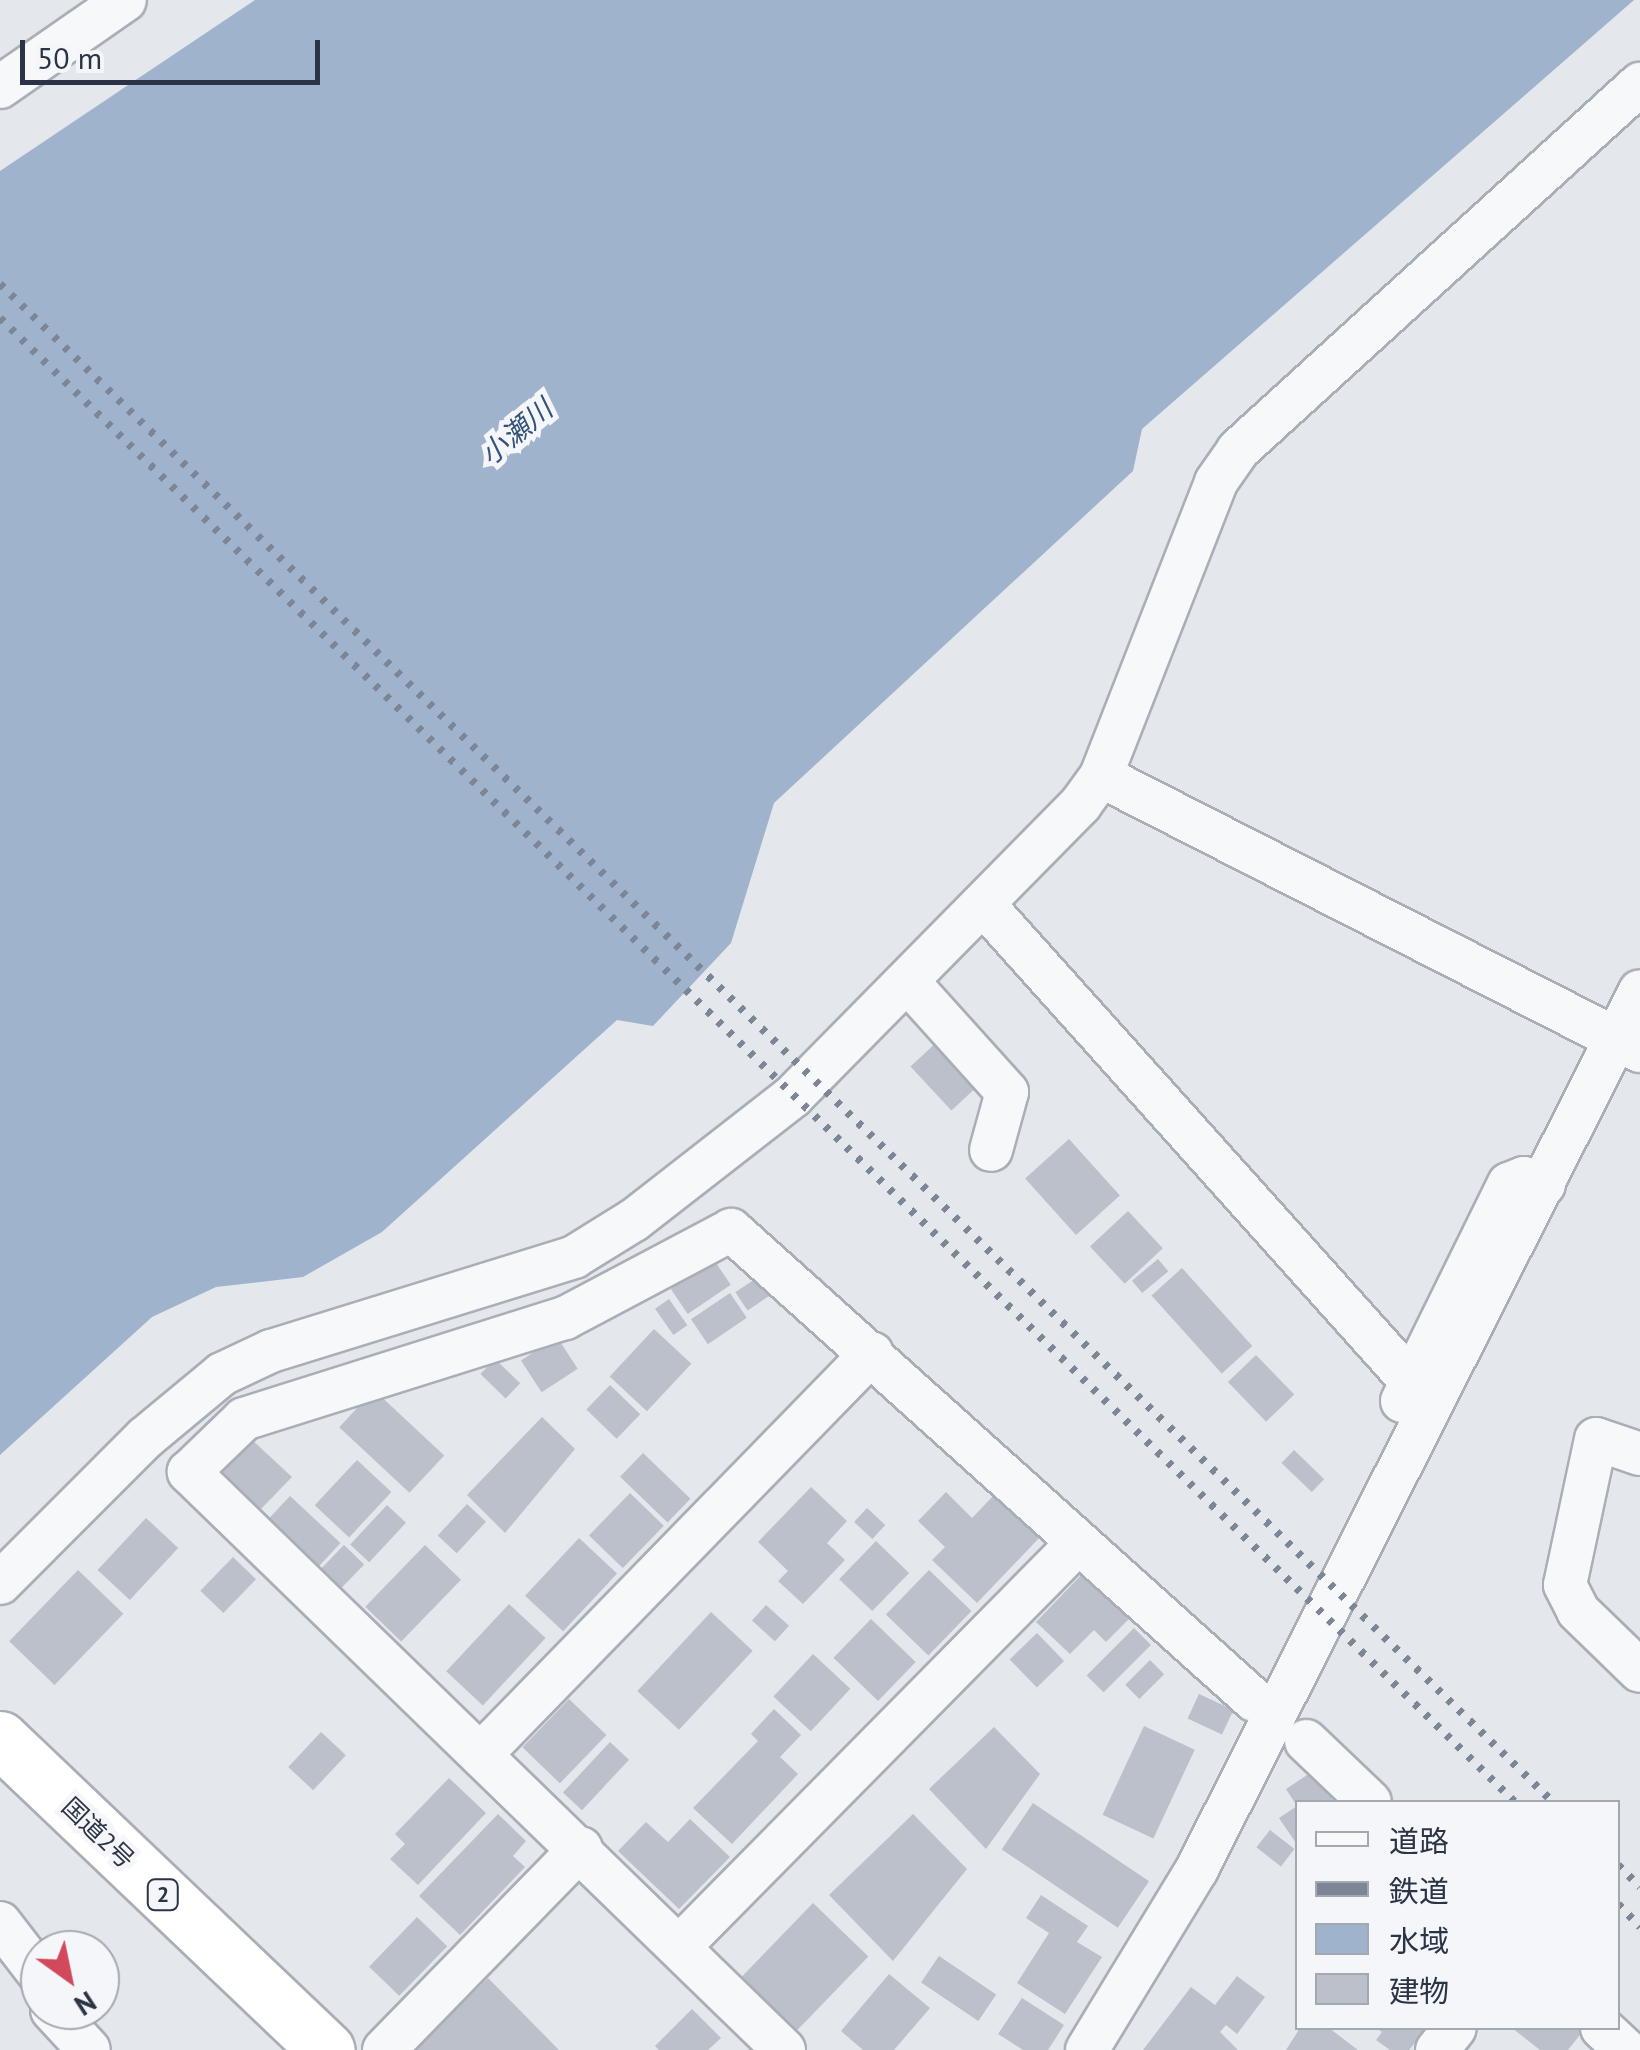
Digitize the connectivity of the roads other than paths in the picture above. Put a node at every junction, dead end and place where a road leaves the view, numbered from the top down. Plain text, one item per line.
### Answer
1 (126, 0) edge
2 (1640, 84) edge
3 (0, 87) edge
4 (1101, 776) junction
5 (984, 905) junction
6 (908, 982) junction
7 (1640, 991) edge
8 (1628, 1046) edge
9 (990, 1150) dead end
10 (1544, 1185) junction
11 (872, 1353) junction
12 (1412, 1382) junction
13 (1640, 1454) edge
14 (1340, 1531) dead end
15 (1078, 1542) junction
16 (0, 1583) edge
17 (1640, 1670) edge
18 (1254, 1700) dead end
19 (0, 1740) edge
20 (1306, 1741) dead end
21 (482, 1752) junction
22 (1368, 1800) edge
23 (581, 1848) junction
24 (0, 1923) edge
25 (679, 1948) junction
26 (20, 1949) edge
27 (70, 2030) edge
28 (1453, 2030) edge
29 (1604, 2030) edge
30 (89, 2050) edge
31 (327, 2050) edge
32 (384, 2050) edge
33 (784, 2050) edge
34 (1086, 2050) edge
35 (1437, 2050) edge
36 (1626, 2050) edge

1 - 3 street
2 - 4 street
4 - 5 street
4 - 8 street
5 - 6 street
5 - 12 street
6 - 9 street
6 - 16 street
7 - 8 street
8 - 10 street
10 - 12 street
10 - 34 street
11 - 15 street
11 - 21 street
11 - 21 street
12 - 14 street
13 - 17 street
15 - 18 street
15 - 25 street
19 - 31 highway, 国道2号 / 2
20 - 22 street
21 - 23 street
23 - 25 street
23 - 32 street
24 - 26 street
25 - 33 street
27 - 30 street
28 - 35 street
29 - 36 street

